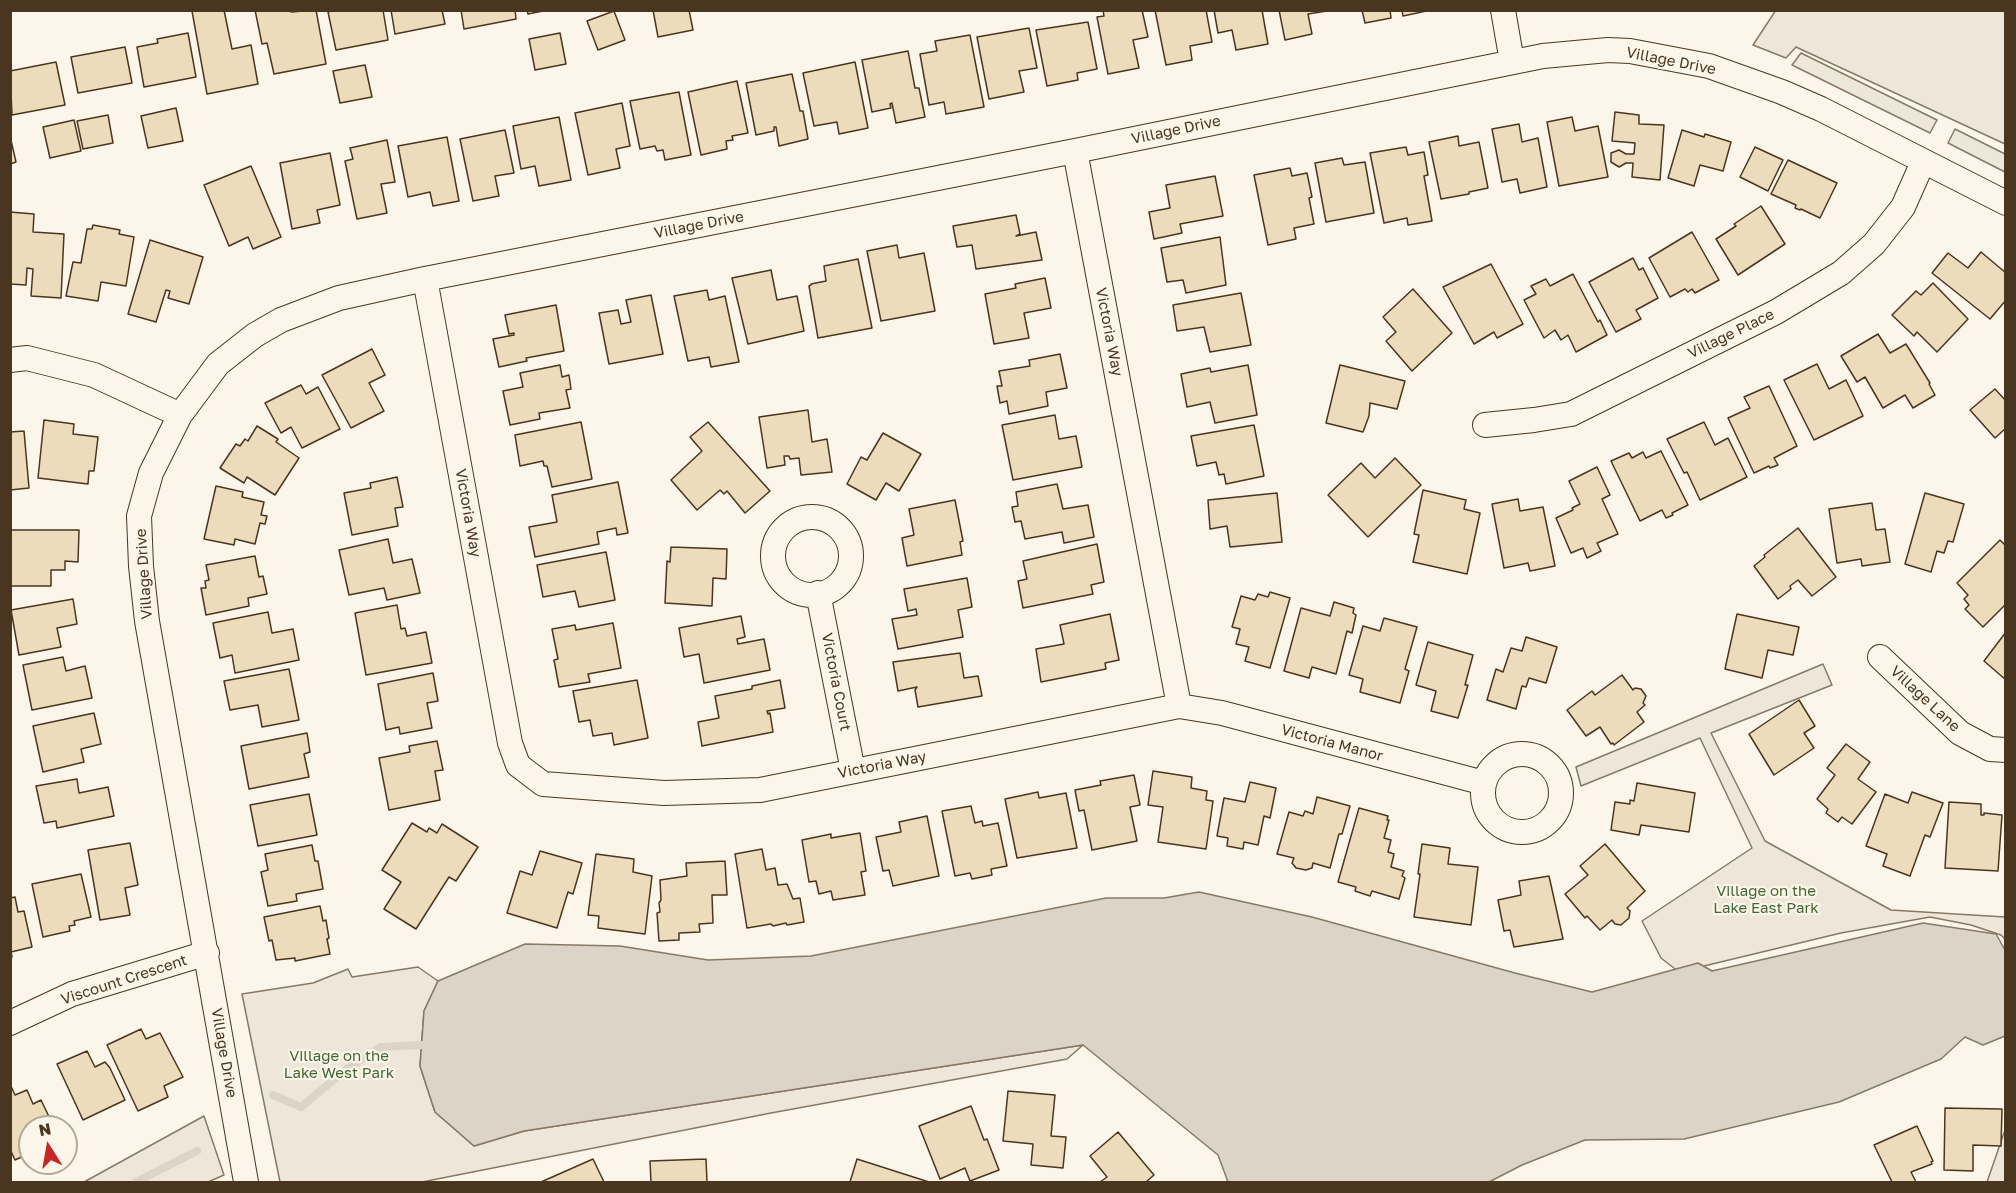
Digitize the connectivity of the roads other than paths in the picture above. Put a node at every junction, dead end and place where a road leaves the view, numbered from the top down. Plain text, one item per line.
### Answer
1 (1503, 10) edge
2 (1512, 62) junction
3 (1075, 151) junction
4 (1923, 162) junction
5 (2006, 203) edge
6 (425, 279) junction
7 (10, 360) edge
8 (180, 415) junction
9 (1485, 425) dead end
10 (818, 593) dead end
11 (1880, 657) dead end
12 (1179, 706) junction
13 (2006, 750) edge
14 (853, 771) junction
15 (1484, 783) dead end
16 (207, 953) junction
17 (10, 1023) edge
18 (246, 1182) edge

1 - 2 street
2 - 3 street, Village Drive
2 - 4 street, Village Drive
3 - 6 street, Village Drive
3 - 12 street, Victoria Way
4 - 5 street, Village Drive
4 - 9 street, Village Place
6 - 8 street, Village Drive
6 - 14 street, Victoria Way
7 - 8 street
8 - 16 street, Village Drive
10 - 14 street, Victoria Court
11 - 13 street, Village Lane
12 - 14 street, Victoria Way
12 - 15 street, Victoria Manor
16 - 17 street, Viscount Crescent
16 - 18 street, Village Drive

